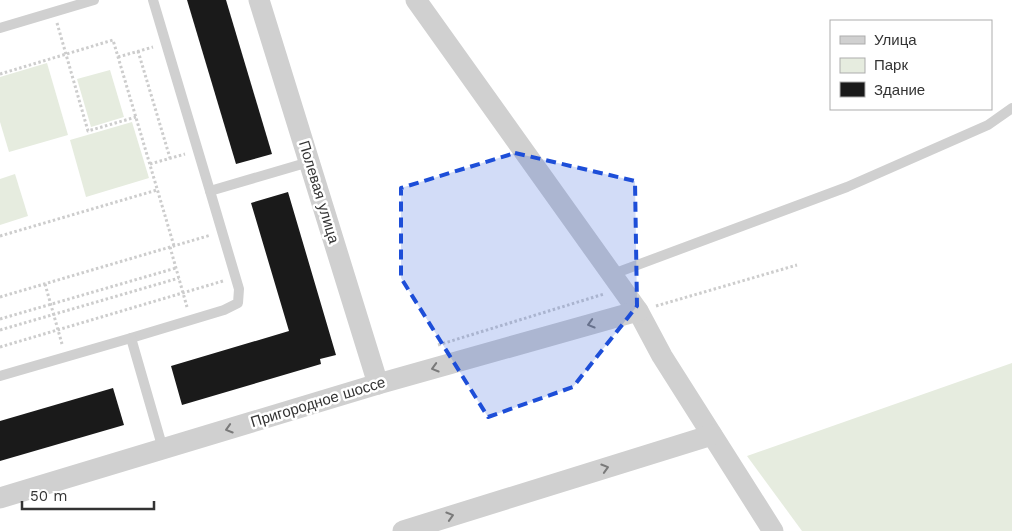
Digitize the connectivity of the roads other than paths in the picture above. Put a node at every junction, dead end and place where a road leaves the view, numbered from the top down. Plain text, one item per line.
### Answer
1 (94, 0) edge
2 (153, 0) edge
3 (259, 0) edge
4 (424, 2) edge
5 (0, 28) edge
6 (1012, 108) edge
7 (309, 162) junction
8 (210, 191) junction
9 (617, 281) junction
10 (638, 311) junction
11 (131, 338) junction
12 (0, 376) edge
13 (378, 384) junction
14 (712, 435) junction
15 (163, 449) junction
16 (0, 498) edge
17 (403, 531) edge
18 (774, 531) edge

1 - 5 lane
2 - 8 lane
3 - 7 street, Полевая улица
4 - 9 street
6 - 9 lane
7 - 8 lane
7 - 13 street, Полевая улица
8 - 11 lane
9 - 10 street
10 -> 13 street, Пригородное шоссе
10 - 14 street
11 - 12 lane
11 - 15 lane
13 -> 15 street, Пригородное шоссе
17 -> 14 street
14 - 18 street
15 - 16 street, Пригородное шоссе

